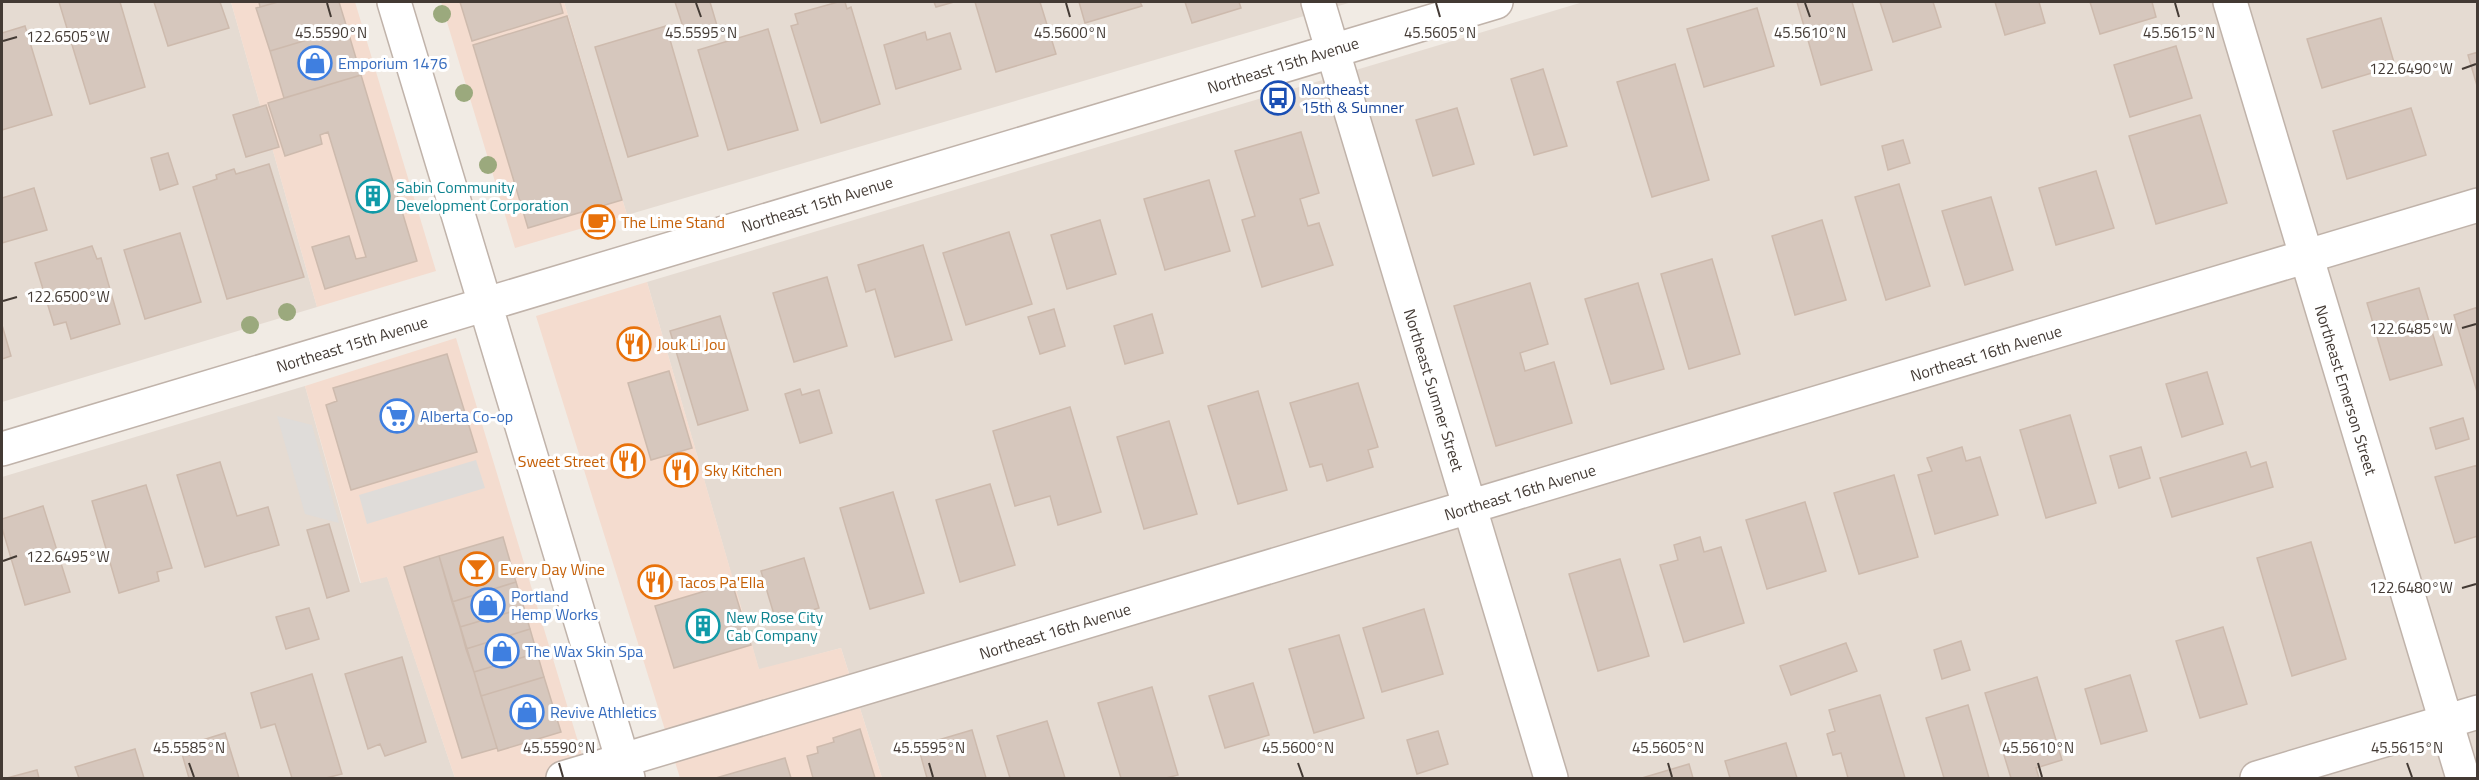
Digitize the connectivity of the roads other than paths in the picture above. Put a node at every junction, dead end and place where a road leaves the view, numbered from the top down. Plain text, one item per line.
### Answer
1 (394, 2) edge
2 (1318, 2) edge
3 (1496, 2) edge
4 (2230, 2) edge
5 (1333, 50) junction
6 (2478, 205) edge
7 (2305, 257) junction
8 (485, 304) junction
9 (2, 449) edge
10 (1469, 508) junction
11 (2478, 712) edge
12 (2446, 722) junction
13 (625, 769) edge
14 (563, 778) edge
15 (1551, 778) edge
16 (2257, 778) edge
17 (2463, 778) edge

1 - 8 street
2 - 5 street, Northeast Sumner Street
3 - 5 street, Northeast 15th Avenue
4 - 7 street, Northeast Emerson Street
5 - 8 street, Northeast 15th Avenue
5 - 10 street, Northeast Sumner Street
6 - 7 street, Northeast 16th Avenue
7 - 10 street, Northeast 16th Avenue
7 - 12 street, Northeast Emerson Street
8 - 9 street, Northeast 15th Avenue
8 - 13 street
10 - 13 street, Northeast 16th Avenue
10 - 15 street, Northeast Sumner Street
11 - 12 street
12 - 16 street
12 - 17 street, Northeast Emerson Street
13 - 14 street, Northeast 16th Avenue

